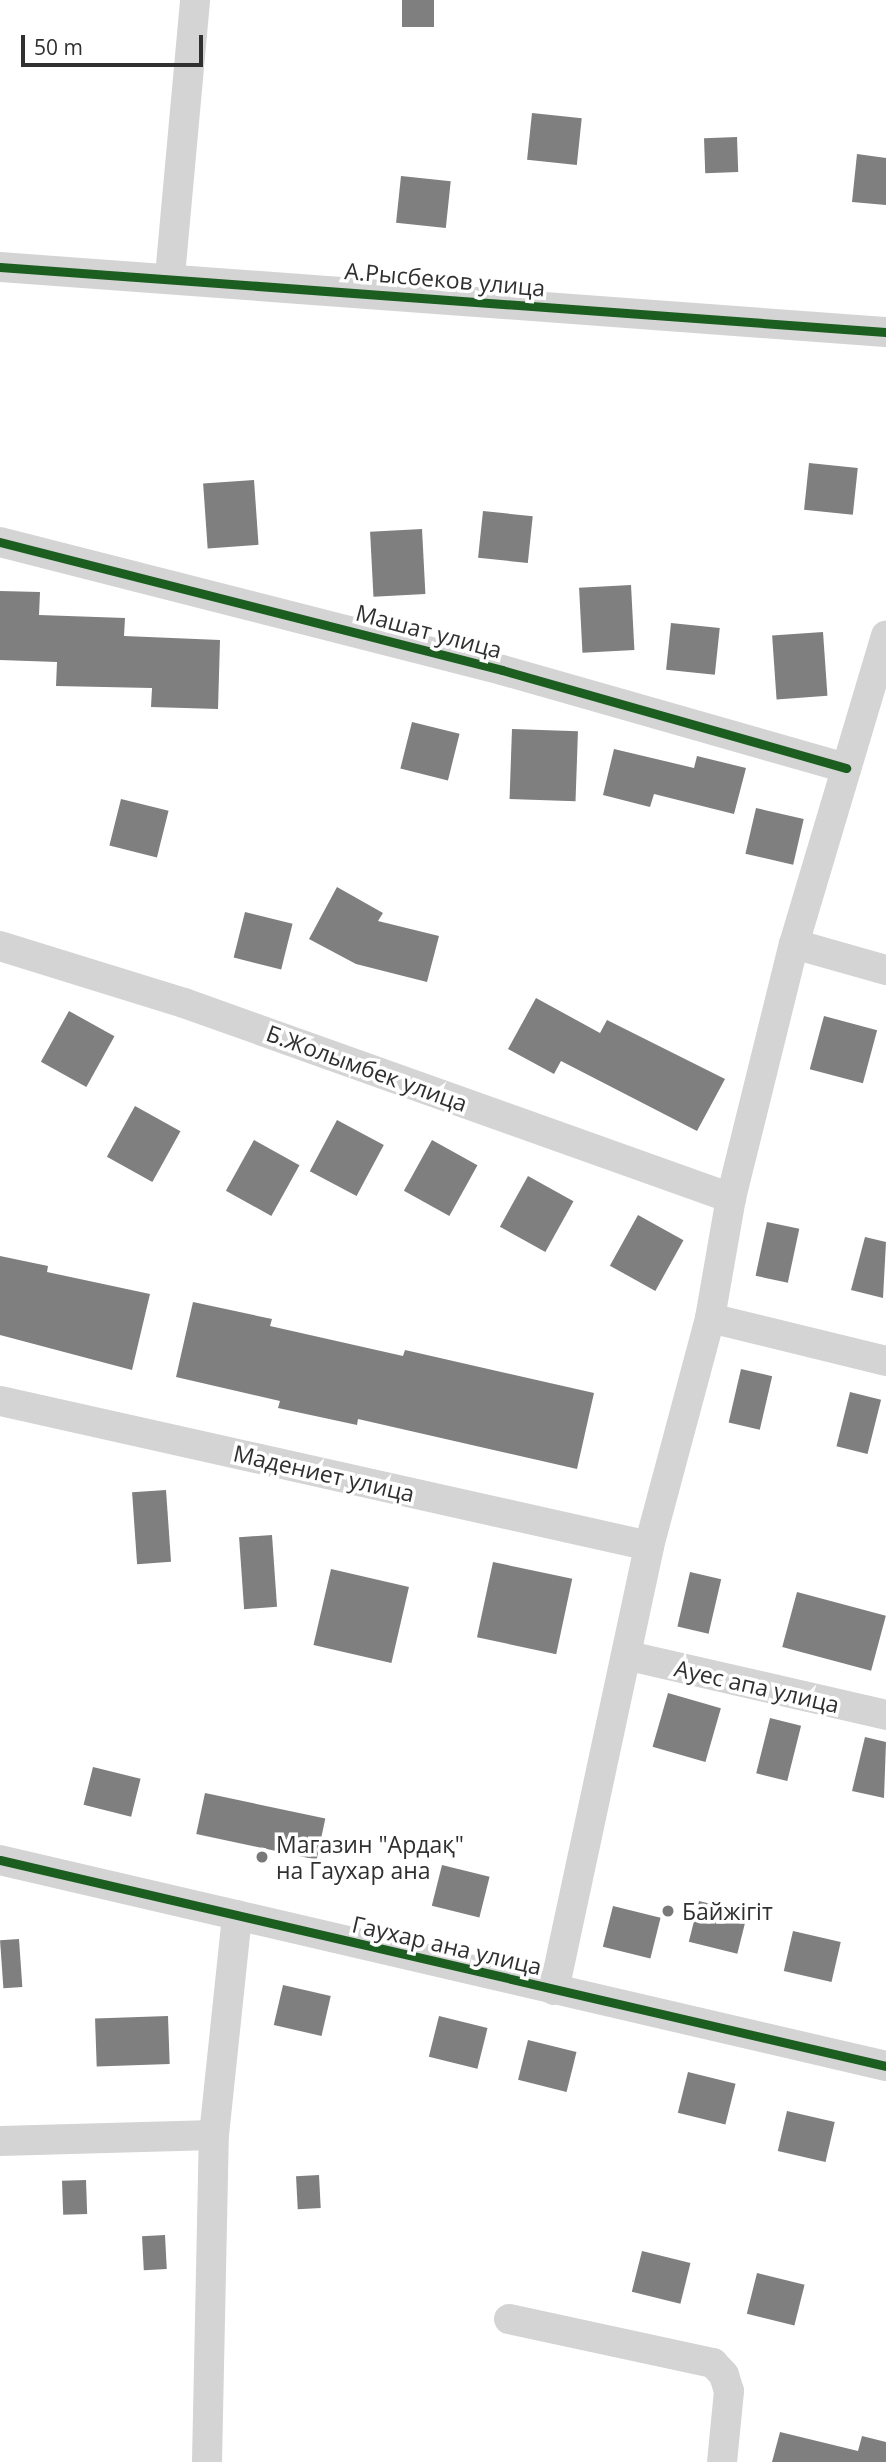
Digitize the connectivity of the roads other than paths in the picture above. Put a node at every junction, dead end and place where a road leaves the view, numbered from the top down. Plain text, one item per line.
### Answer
1 (195, 0) edge
2 (0, 267) edge
3 (170, 276) junction
4 (886, 332) edge
5 (0, 542) edge
6 (886, 635) edge
7 (873, 722) edge
8 (846, 768) junction
9 (794, 944) junction
10 (0, 946) edge
11 (886, 970) edge
12 (731, 1198) junction
13 (710, 1318) junction
14 (886, 1361) edge
15 (0, 1401) edge
16 (649, 1546) junction
17 (629, 1656) junction
18 (886, 1715) edge
19 (0, 1860) edge
20 (237, 1915) junction
21 (554, 1990) junction
22 (886, 2066) edge
23 (214, 2135) junction
24 (0, 2141) edge
25 (509, 2319) dead end
26 (207, 2462) edge
27 (722, 2462) edge

1 - 3 street
2 - 3 street, А.Рысбеков улица
3 - 4 street, А.Рысбеков улица
5 - 8 street, Машат улица
6 - 7 street
7 - 8 street
8 - 9 street
9 - 11 street
9 - 12 street
10 - 12 street, Б.Жолымбек улица
12 - 13 street
13 - 14 street
13 - 16 street
15 - 16 street, Мадениет улица
16 - 17 street
17 - 18 street, Ауес апа улица
17 - 21 street
19 - 20 street, Гаухар ана улица
20 - 21 street, Гаухар ана улица
20 - 23 street
21 - 22 street, Гаухар ана улица
23 - 24 street
23 - 26 street
25 - 27 street

